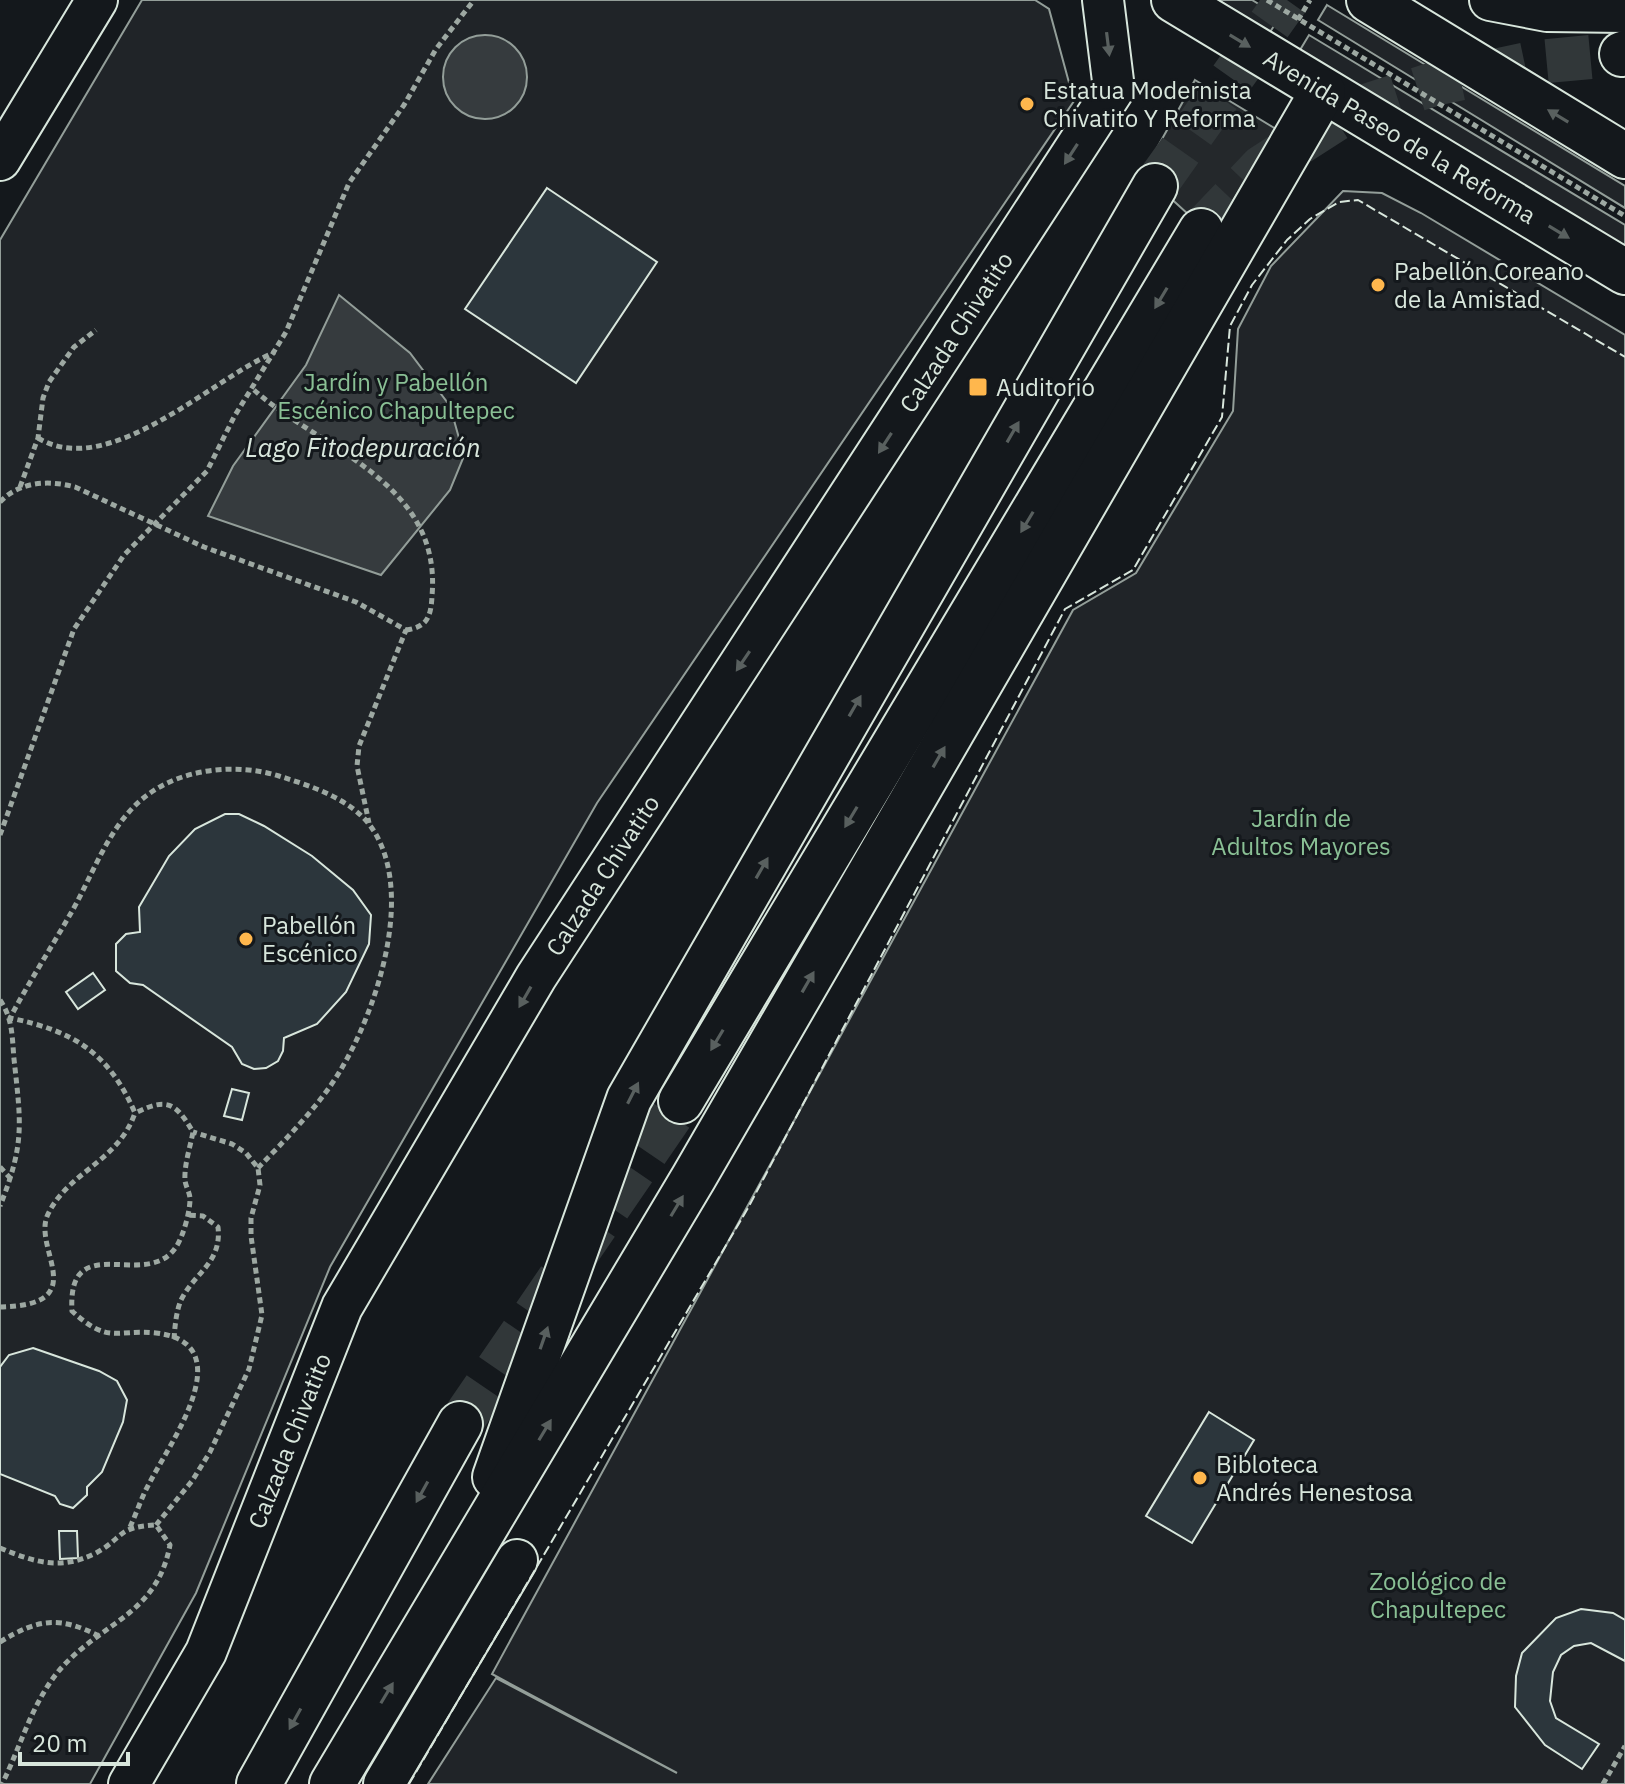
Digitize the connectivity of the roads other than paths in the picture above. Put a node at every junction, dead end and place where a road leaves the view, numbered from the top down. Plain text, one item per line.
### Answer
1 (97, 0) edge
2 (1103, 0) edge
3 (1174, 0) edge
4 (1491, 1) edge
5 (1386, 6) edge
6 (1624, 40) edge
7 (1323, 91) junction
8 (1625, 156) edge
9 (0, 160) edge
10 (1155, 186) tunnel mouth
11 (1201, 231) tunnel mouth
12 (1625, 272) edge
13 (681, 1101) tunnel mouth
14 (460, 1424) tunnel mouth
15 (517, 1560) dead end
16 (462, 1570) junction
17 (129, 1784) edge
18 (259, 1784) edge
19 (332, 1784) edge
20 (384, 1784) edge

1 - 9 street
2 -> 17 street, Calzada Chivatito
3 -> 7 main road, Avenida Paseo de la Reforma
4 - 6 street
8 -> 5 main road
7 -> 12 main road, Avenida Paseo de la Reforma
16 -> 7 main road
16 -> 10 main road
11 -> 13 main road
14 -> 18 main road
15 - 20 street
19 -> 16 main road

